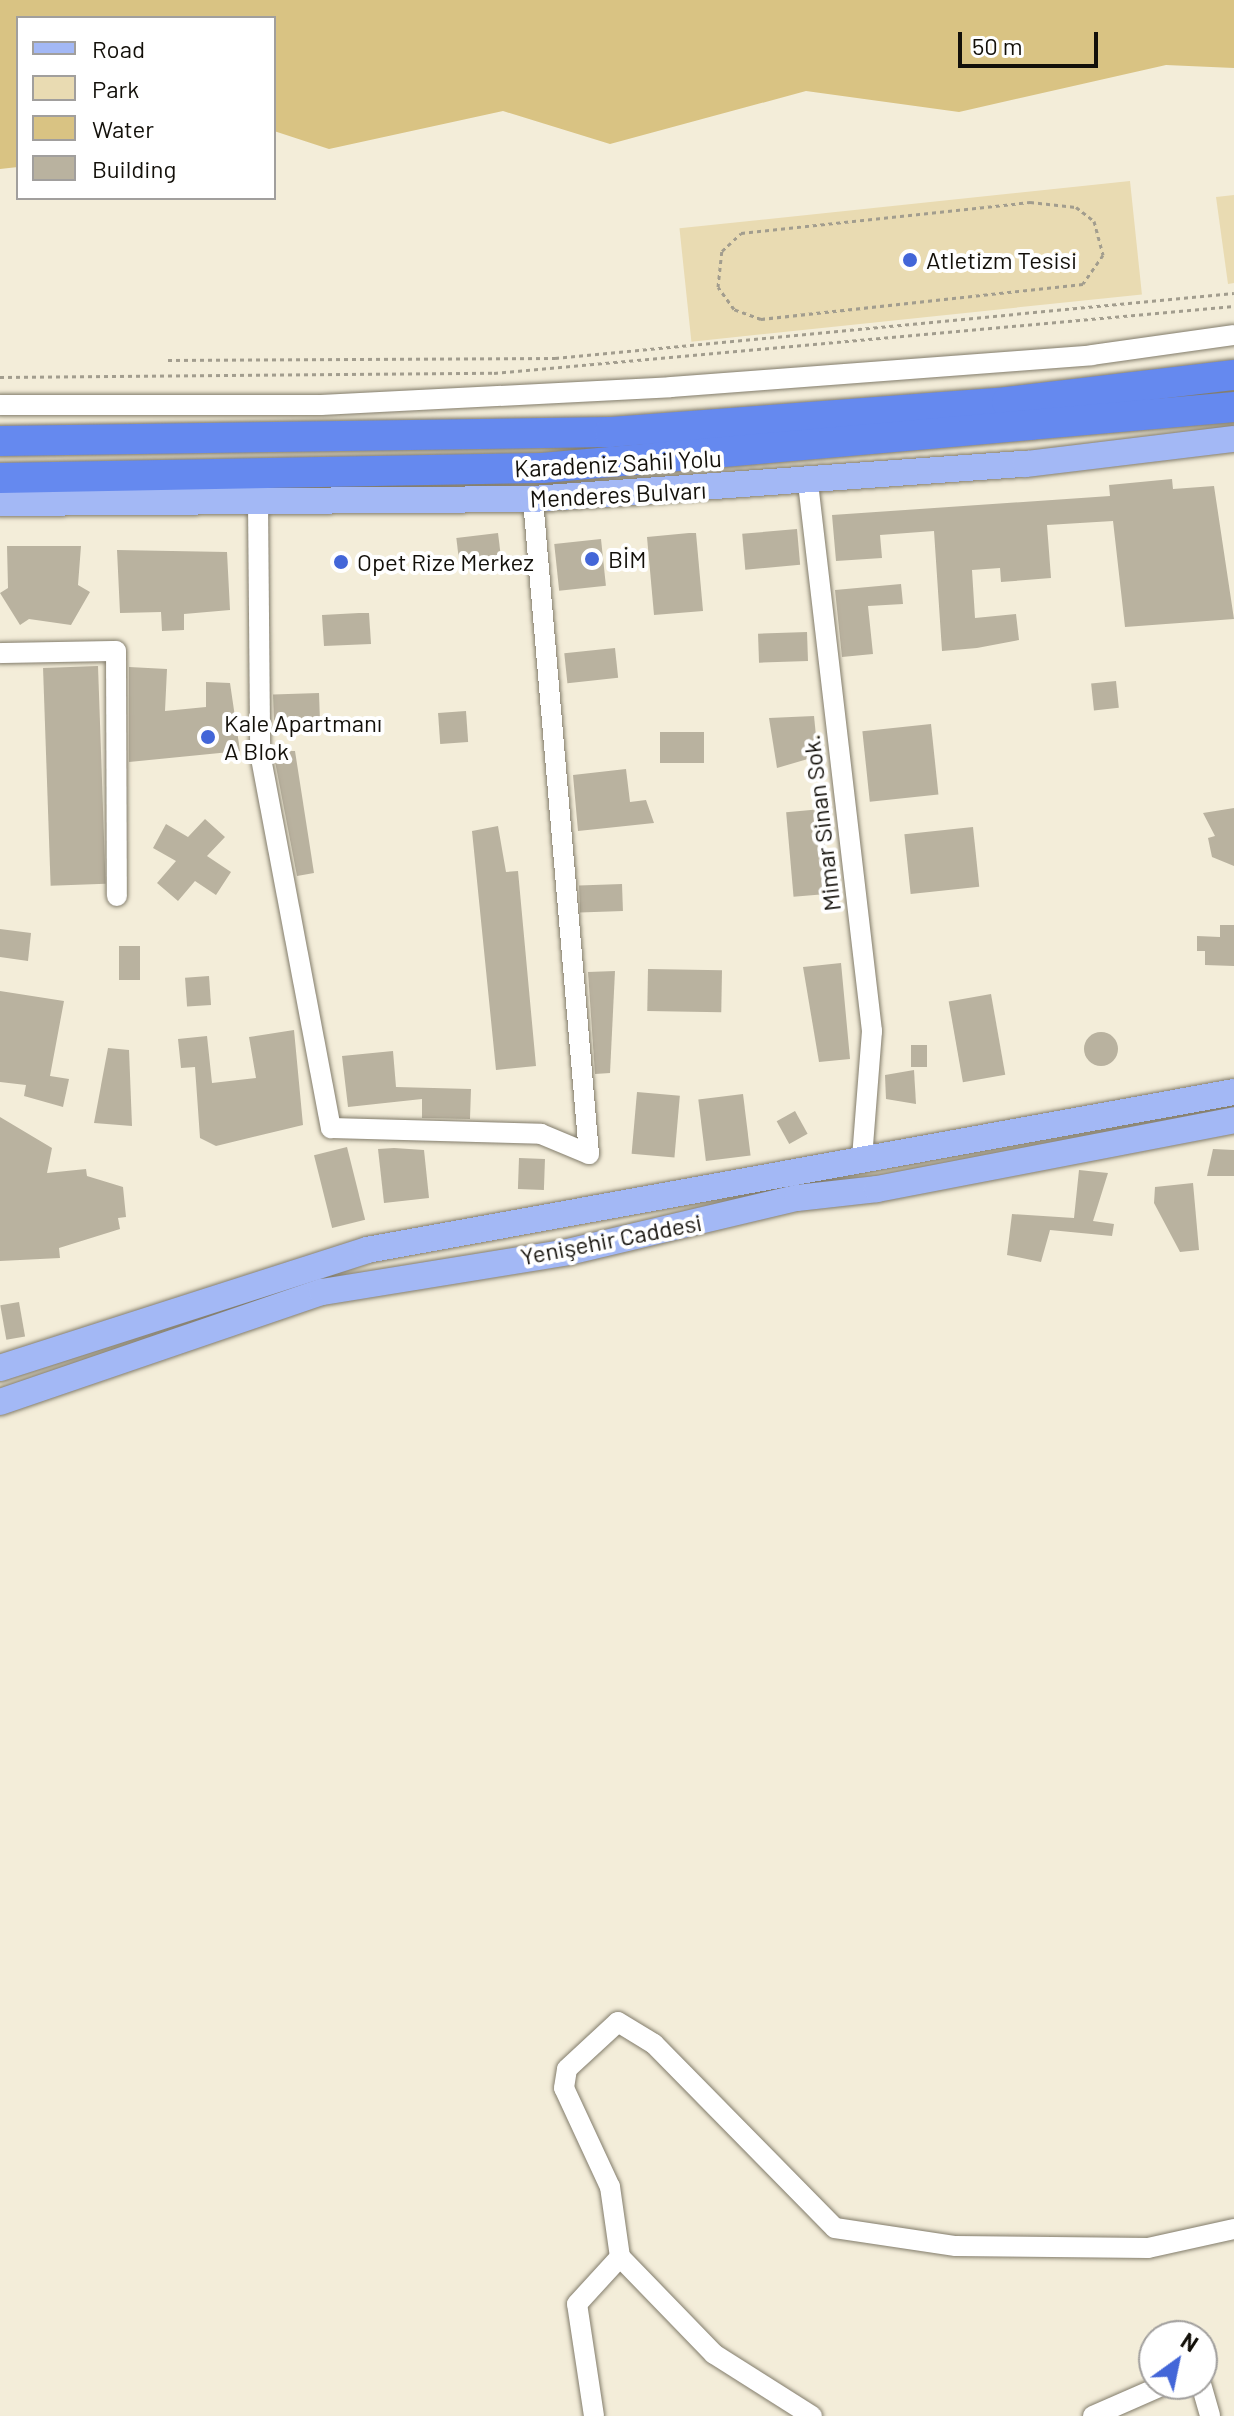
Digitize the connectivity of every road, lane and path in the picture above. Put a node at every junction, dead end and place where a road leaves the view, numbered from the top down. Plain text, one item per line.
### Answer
1 (1030, 202) joint
2 (1234, 293) edge
3 (1234, 306) edge
4 (1234, 335) edge
5 (168, 360) dead end
6 (1234, 375) edge
7 (0, 377) edge
8 (0, 405) edge
9 (1234, 407) edge
10 (1234, 439) edge
11 (0, 441) edge
12 (0, 478) edge
13 (808, 483) junction
14 (533, 499) junction
15 (258, 501) junction
16 (0, 503) edge
17 (0, 653) edge
18 (117, 896) dead end
19 (1234, 1092) edge
20 (1234, 1120) edge
21 (862, 1158) junction
22 (0, 1368) edge
23 (0, 1402) edge
24 (1234, 2229) edge
25 (620, 2257) junction
26 (1138, 2396) edge
27 (594, 2416) edge
28 (812, 2416) edge
29 (1093, 2416) edge

1 - 1 path
2 - 5 path
3 - 7 path
4 - 8 street
6 - 11 highway, Karadeniz Sahil Yolu
9 - 12 highway, Karadeniz Sahil Yolu
10 - 13 main road, Menderes Bulvarı
13 - 14 main road, Menderes Bulvarı
13 - 21 street, Mimar Sinan Sok.
14 - 15 main road, Menderes Bulvarı
14 - 15 street
15 - 16 main road, Menderes Bulvarı
17 - 18 street
19 - 21 main road, Yenişehir Caddesi
20 - 23 main road, Yenişehir Caddesi
21 - 22 main road, Yenişehir Caddesi
24 - 25 street
25 - 27 street
25 - 28 street
26 - 29 street

